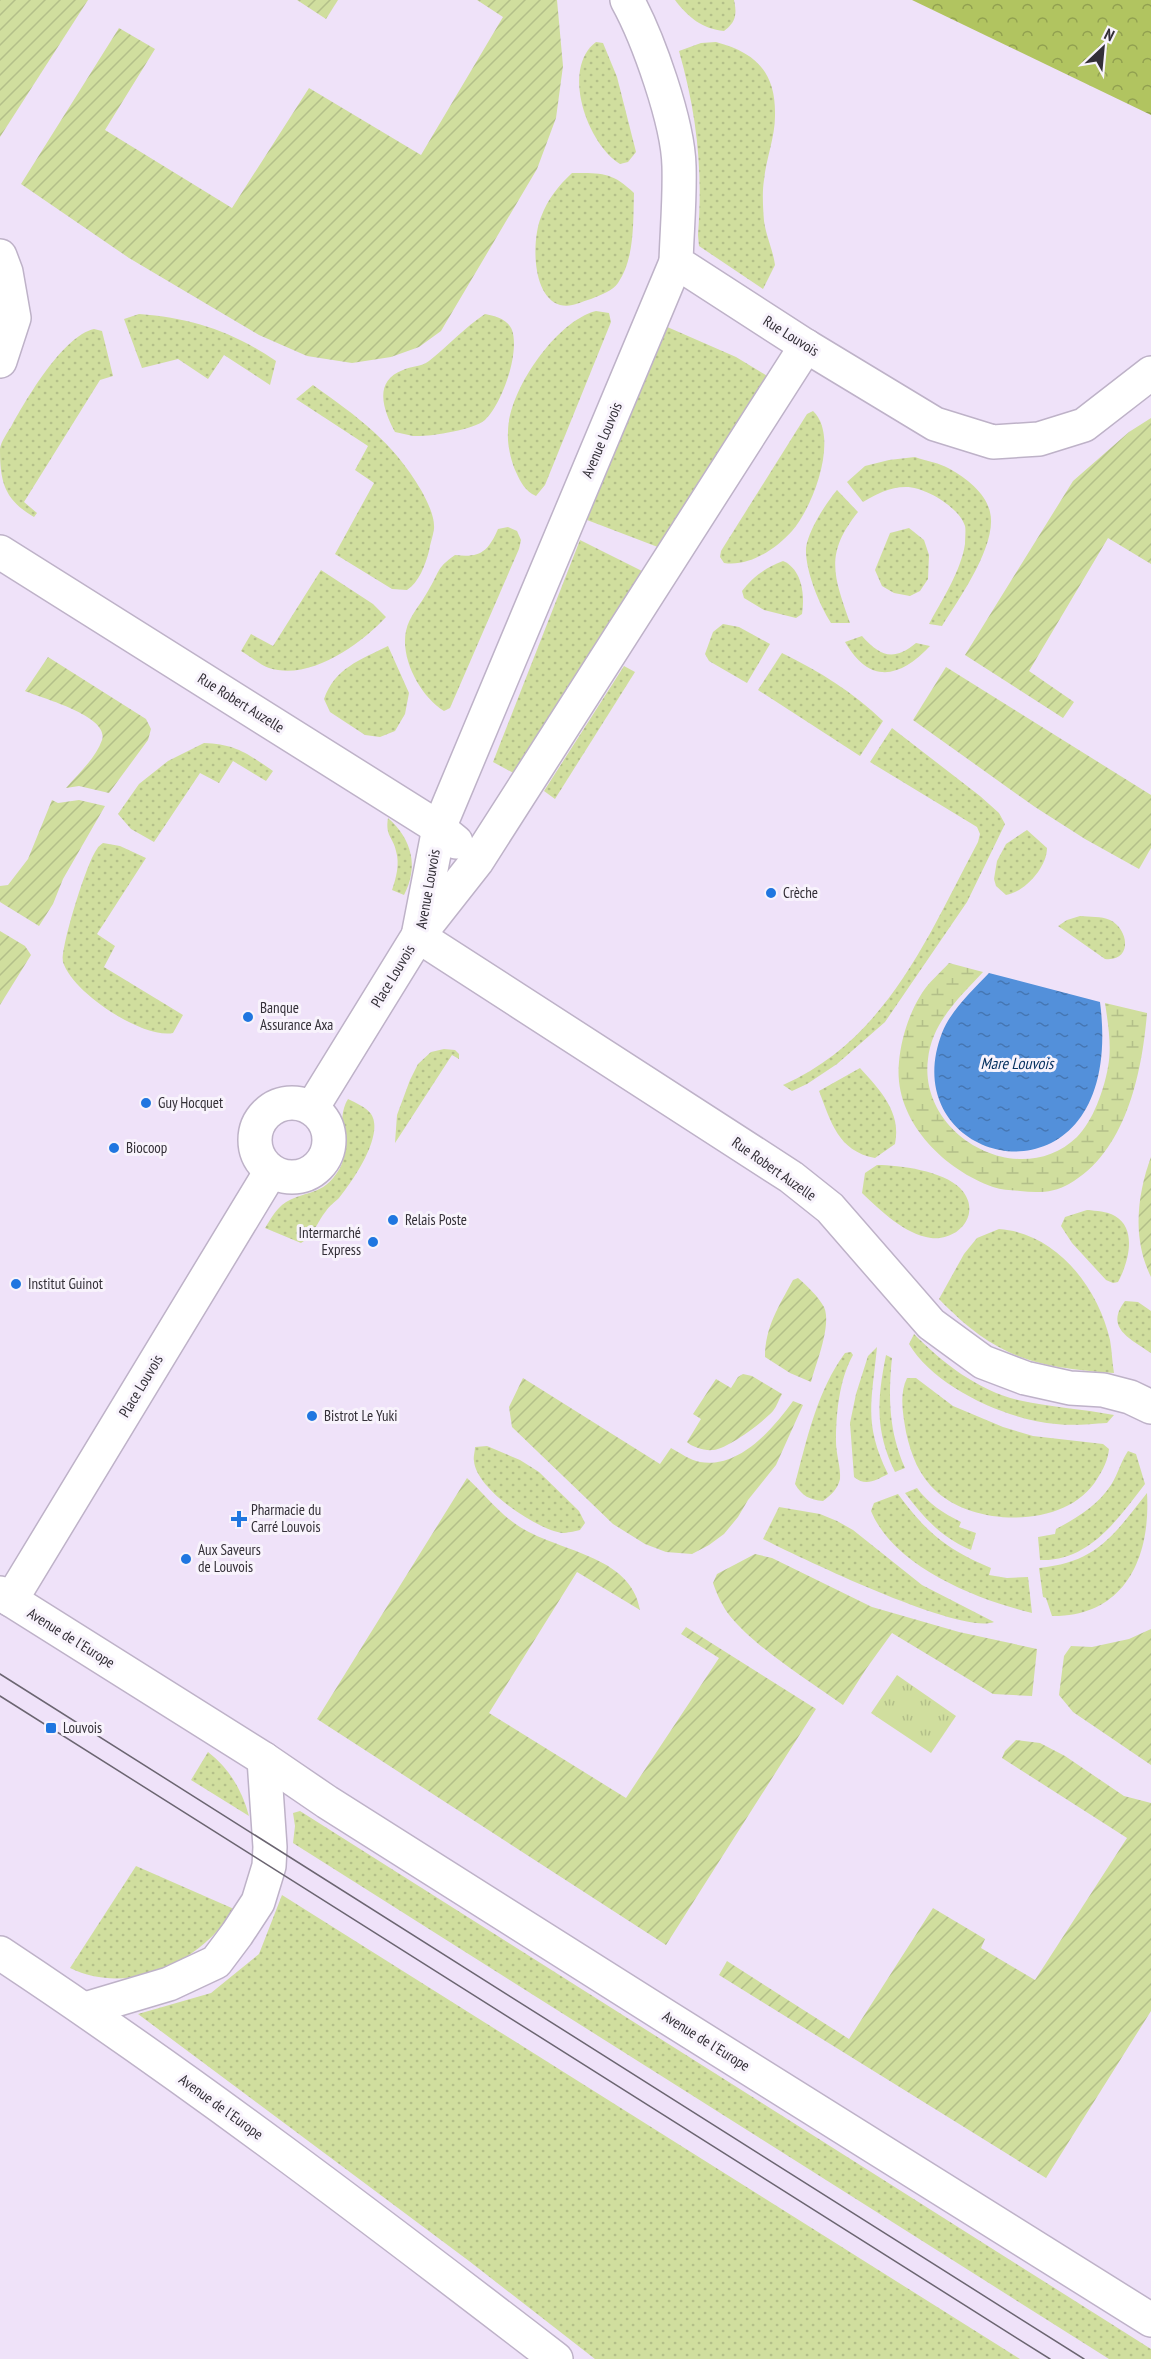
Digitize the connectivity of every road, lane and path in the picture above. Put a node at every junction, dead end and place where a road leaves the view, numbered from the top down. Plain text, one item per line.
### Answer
1 (627, 0) edge
2 (0, 256) edge
3 (676, 262) junction
4 (806, 346) junction
5 (0, 361) edge
6 (1151, 373) edge
7 (0, 552) edge
8 (440, 828) junction
9 (477, 861) junction
10 (418, 936) junction
11 (312, 1108) junction
12 (271, 1171) junction
13 (1151, 1407) edge
14 (5, 1596) edge
15 (264, 1759) junction
16 (0, 1953) edge
17 (85, 2009) junction
18 (1151, 2320) edge
19 (556, 2359) edge

1 - 3 street
2 - 5 street
3 - 4 street, Rue Louvois
3 - 8 street, Avenue Louvois
4 - 6 street, Rue Louvois
4 - 9 street, Avenue Louvois
7 - 8 street, Rue Robert Auzelle
8 - 9 street, Rue Robert Auzelle
8 - 10 street, Avenue Louvois
9 - 10 street, Avenue Louvois
10 - 11 street, Place Louvois
10 - 13 street, Rue Robert Auzelle
11 - 12 street
11 - 12 street
12 - 14 street, Place Louvois
14 - 15 street, Avenue de l'Europe
15 - 17 street
15 - 18 street, Avenue de l'Europe
16 - 17 street, Avenue de l'Europe
17 - 19 street, Avenue de l'Europe

